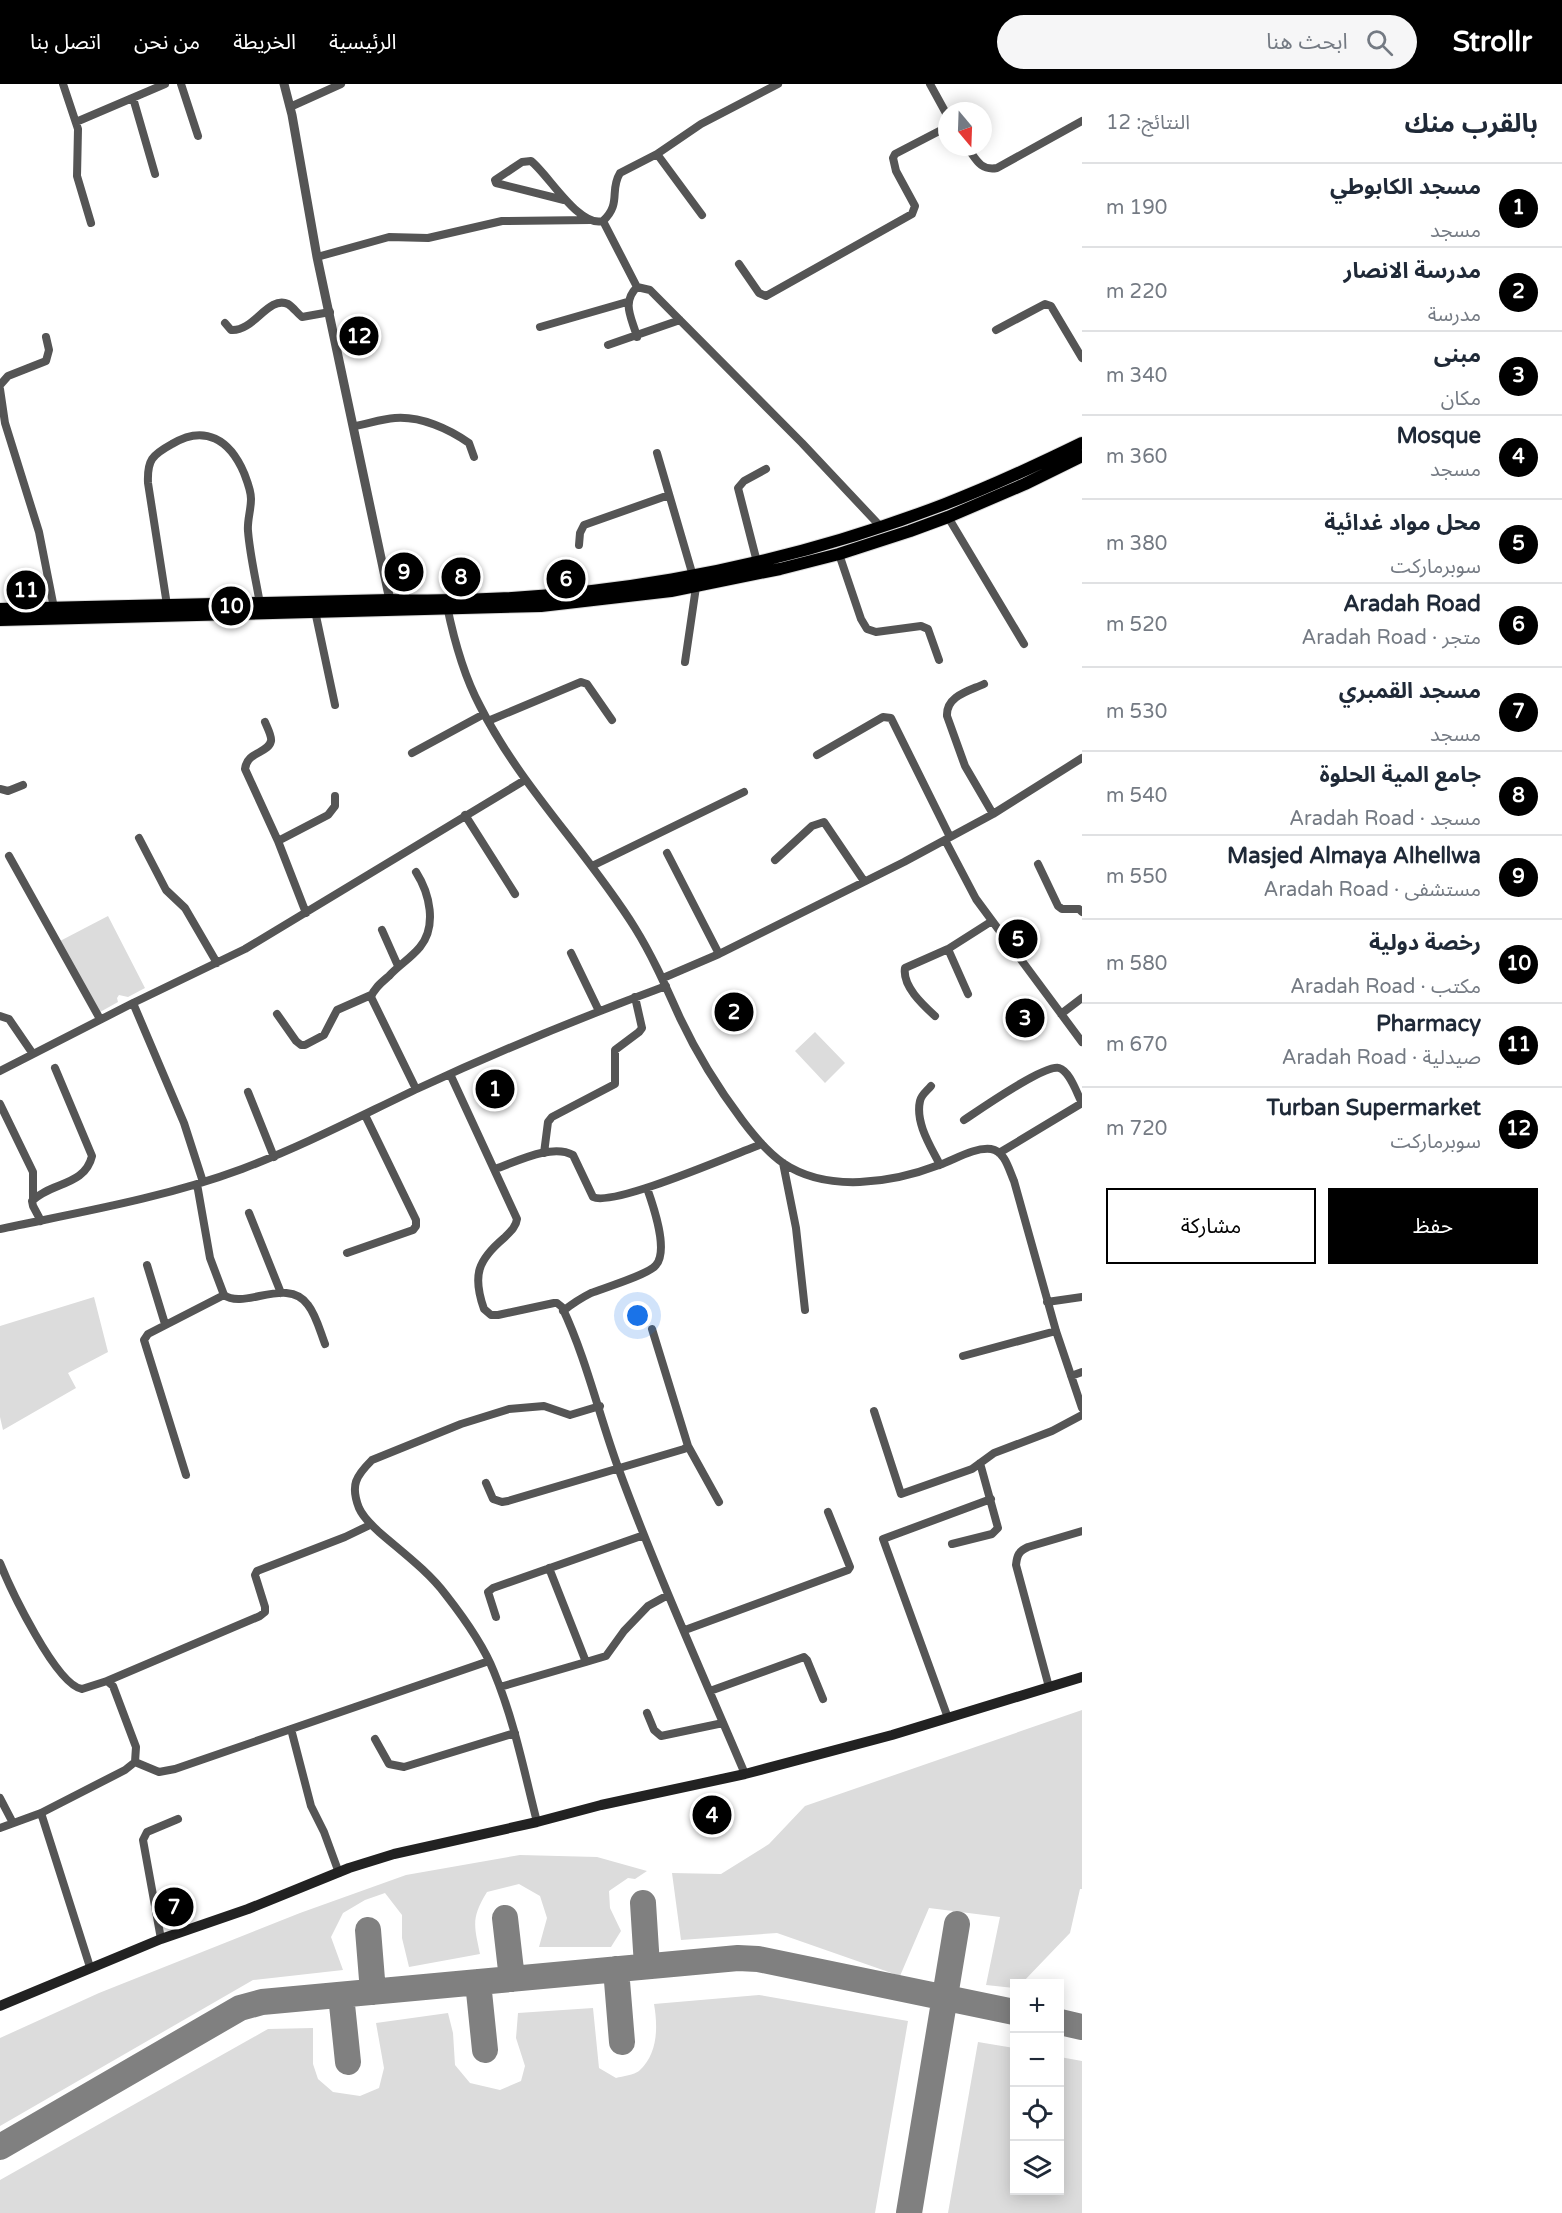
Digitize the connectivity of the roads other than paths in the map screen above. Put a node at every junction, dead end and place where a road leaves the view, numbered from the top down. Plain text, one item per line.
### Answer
1 (63, 84) edge
2 (165, 84) edge
3 (181, 84) edge
4 (284, 84) edge
5 (341, 84) edge
6 (778, 84) edge
7 (930, 84) edge
8 (134, 98) junction
9 (940, 102) edge
10 (290, 107) junction
11 (1082, 121) edge
12 (76, 122) junction
13 (938, 132) edge
14 (198, 136) dead end
15 (657, 154) junction
16 (974, 156) edge
17 (155, 174) dead end
18 (564, 200) junction
19 (702, 215) dead end
20 (590, 220) junction
21 (603, 221) junction
22 (91, 223) dead end
23 (317, 256) junction
24 (739, 264) dead end
25 (637, 287) junction
26 (627, 302) junction
27 (330, 312) junction
28 (680, 320) junction
29 (225, 323) dead end
30 (540, 327) dead end
31 (996, 330) dead end
32 (46, 337) dead end
33 (637, 337) junction
34 (608, 345) dead end
35 (1082, 358) edge
36 (0, 387) edge
37 (3, 424) edge
38 (354, 426) junction
39 (1082, 443) edge
40 (657, 453) dead end
41 (1082, 456) edge
42 (474, 457) dead end
43 (766, 469) dead end
44 (669, 495) junction
45 (948, 517) junction
46 (881, 527) junction
47 (579, 545) dead end
48 (839, 554) junction
49 (757, 562) junction
50 (695, 581) junction
51 (260, 604) junction
52 (167, 605) junction
53 (391, 605) junction
54 (447, 605) junction
55 (54, 608) junction
56 (315, 611) junction
57 (2, 613) edge
58 (1024, 644) dead end
59 (939, 660) dead end
60 (685, 662) dead end
61 (984, 684) dead end
62 (334, 705) dead end
63 (486, 718) junction
64 (612, 720) dead end
65 (265, 722) dead end
66 (412, 753) dead end
67 (817, 755) dead end
68 (1082, 758) edge
69 (525, 780) junction
70 (23, 784) dead end
71 (0, 789) edge
72 (744, 792) dead end
73 (335, 796) dead end
74 (993, 814) junction
75 (465, 815) junction
76 (139, 838) dead end
77 (947, 838) junction
78 (278, 841) junction
79 (667, 853) dead end
80 (9, 856) dead end
81 (775, 861) dead end
82 (1038, 864) dead end
83 (592, 866) junction
84 (416, 872) dead end
85 (864, 881) junction
86 (515, 894) dead end
87 (1082, 912) edge
88 (306, 913) junction
89 (992, 921) junction
90 (382, 930) dead end
91 (948, 950) junction
92 (571, 953) dead end
93 (719, 954) junction
94 (217, 963) junction
95 (398, 966) junction
96 (664, 982) junction
97 (968, 994) dead end
98 (371, 995) junction
99 (635, 997) junction
100 (1082, 998) edge
101 (133, 1003) junction
102 (599, 1011) junction
103 (278, 1014) dead end
104 (1061, 1014) junction
105 (0, 1016) edge
106 (935, 1016) dead end
107 (100, 1019) junction
108 (1082, 1042) edge
109 (33, 1054) junction
110 (55, 1068) dead end
111 (0, 1071) edge
112 (450, 1074) junction
113 (931, 1086) dead end
114 (416, 1089) junction
115 (248, 1092) dead end
116 (1082, 1103) edge
117 (0, 1104) edge
118 (365, 1115) junction
119 (964, 1120) dead end
120 (762, 1144) junction
121 (543, 1153) junction
122 (999, 1153) junction
123 (274, 1157) junction
124 (783, 1163) junction
125 (940, 1165) junction
126 (495, 1169) junction
127 (200, 1183) junction
128 (647, 1188) junction
129 (33, 1199) junction
130 (249, 1213) dead end
131 (41, 1221) junction
132 (0, 1229) edge
133 (347, 1252) dead end
134 (147, 1265) dead end
135 (281, 1293) junction
136 (224, 1295) junction
137 (1082, 1297) edge
138 (1047, 1302) junction
139 (805, 1310) dead end
140 (563, 1311) junction
141 (165, 1324) junction
142 (652, 1329) dead end
143 (1056, 1331) junction
144 (325, 1344) dead end
145 (963, 1356) dead end
146 (1082, 1372) edge
147 (1071, 1376) junction
148 (600, 1406) junction
149 (1082, 1408) edge
150 (874, 1411) dead end
151 (1082, 1415) edge
152 (688, 1446) junction
153 (980, 1463) junction
154 (618, 1468) junction
155 (186, 1475) dead end
156 (486, 1483) dead end
157 (991, 1499) junction
158 (719, 1502) dead end
159 (828, 1512) dead end
160 (370, 1525) junction
161 (1082, 1531) edge
162 (644, 1534) junction
163 (952, 1544) dead end
164 (0, 1563) edge
165 (549, 1568) junction
166 (668, 1595) junction
167 (496, 1617) dead end
168 (685, 1630) junction
169 (489, 1661) junction
170 (586, 1662) junction
171 (1082, 1677) edge
172 (107, 1681) junction
173 (500, 1687) junction
174 (1049, 1687) junction
175 (710, 1691) junction
176 (823, 1699) dead end
177 (647, 1713) dead end
178 (948, 1718) junction
179 (723, 1723) junction
180 (291, 1729) junction
181 (515, 1733) junction
182 (375, 1739) dead end
183 (135, 1762) junction
184 (745, 1774) junction
185 (0, 1798) edge
186 (41, 1814) junction
187 (178, 1819) dead end
188 (537, 1822) junction
189 (13, 1823) junction
190 (0, 1828) edge
191 (339, 1873) junction
192 (161, 1939) junction
193 (90, 1967) junction
194 (0, 2006) edge

1 - 12 street
2 - 8 street
3 - 14 street
4 - 10 street
5 - 10 street
6 - 15 street
7 - 9 street
8 - 12 street
8 - 17 street
10 - 23 street
11 - 16 street
12 - 22 street
13 - 24 street
15 - 19 street
15 - 21 street
18 - 18 street
18 - 20 street
20 - 21 street
20 - 23 street
21 - 25 street
23 - 27 street
25 - 26 street
25 - 28 street
26 - 30 street
26 - 33 street
27 - 29 street
27 - 38 street
28 - 33 street
28 - 46 street
31 - 35 street
32 - 36 street
33 - 34 street
36 - 37 street
37 - 55 street
38 - 42 street
38 - 53 street
39 - 46 main road
40 - 44 street
41 - 45 main road
43 - 49 street
44 - 47 street
44 - 50 street
45 - 48 main road
45 - 58 street
46 - 49 main road
48 - 50 main road
48 - 59 street
49 - 50 main road
50 - 54 main road
50 - 60 street
51 - 52 main road
51 - 52 street
51 - 53 main road
52 - 55 main road
53 - 54 main road
53 - 56 main road
54 - 63 street
55 - 57 main road
56 - 57 main road
56 - 62 street
61 - 74 street
63 - 64 street
63 - 66 street
63 - 69 street
65 - 78 street
67 - 77 street
68 - 74 street
69 - 75 street
69 - 83 street
70 - 71 street
72 - 83 street
73 - 78 street
74 - 77 street
75 - 86 street
75 - 88 street
76 - 94 street
77 - 85 street
77 - 89 street
78 - 88 street
79 - 93 street
80 - 107 street
81 - 85 street
82 - 87 street
83 - 96 street
84 - 95 street
85 - 93 street
88 - 94 street
89 - 91 street
89 - 104 street
90 - 95 street
91 - 97 street
91 - 106 street
92 - 102 street
93 - 96 street
94 - 101 street
95 - 98 street
96 - 99 street
96 - 120 street
98 - 103 street
98 - 114 street
99 - 102 street
99 - 121 street
100 - 104 street
101 - 107 street
101 - 127 street
102 - 112 street
104 - 108 street
105 - 109 street
107 - 109 street
109 - 111 street
110 - 129 street
112 - 114 street
112 - 126 street
113 - 125 street
114 - 118 street
115 - 123 street
116 - 119 street
116 - 122 street
117 - 129 street
118 - 123 street
118 - 133 street
120 - 124 street
120 - 128 street
121 - 126 street
121 - 128 street
122 - 125 street
122 - 138 street
123 - 127 street
124 - 125 street
124 - 139 street
126 - 140 street
127 - 131 street
127 - 136 street
128 - 140 street
129 - 131 street
130 - 135 street
131 - 132 street
134 - 141 street
135 - 136 street
135 - 144 street
136 - 141 street
137 - 138 street
138 - 143 street
140 - 148 street
141 - 155 street
142 - 152 street
143 - 145 street
143 - 147 street
146 - 147 street
147 - 149 street
148 - 154 street
148 - 160 street
150 - 153 street
151 - 153 street
152 - 154 street
152 - 158 street
153 - 157 street
154 - 156 street
154 - 162 street
157 - 163 street
157 - 178 street
159 - 168 street
160 - 169 street
160 - 172 street
161 - 174 street
162 - 165 street
162 - 166 street
164 - 172 street
165 - 167 street
165 - 170 street
166 - 168 street
166 - 170 street
168 - 175 street
169 - 173 street
169 - 180 street
170 - 173 street
171 - 174 main road
172 - 183 street
173 - 181 street
174 - 178 main road
175 - 176 street
175 - 179 street
177 - 179 street
178 - 184 main road
179 - 184 street
180 - 183 street
180 - 191 street
181 - 182 street
181 - 188 street
183 - 186 street
184 - 188 main road
185 - 189 street
186 - 189 street
186 - 193 street
187 - 192 street
188 - 191 main road
189 - 190 street
191 - 192 main road
192 - 193 main road
193 - 194 main road

